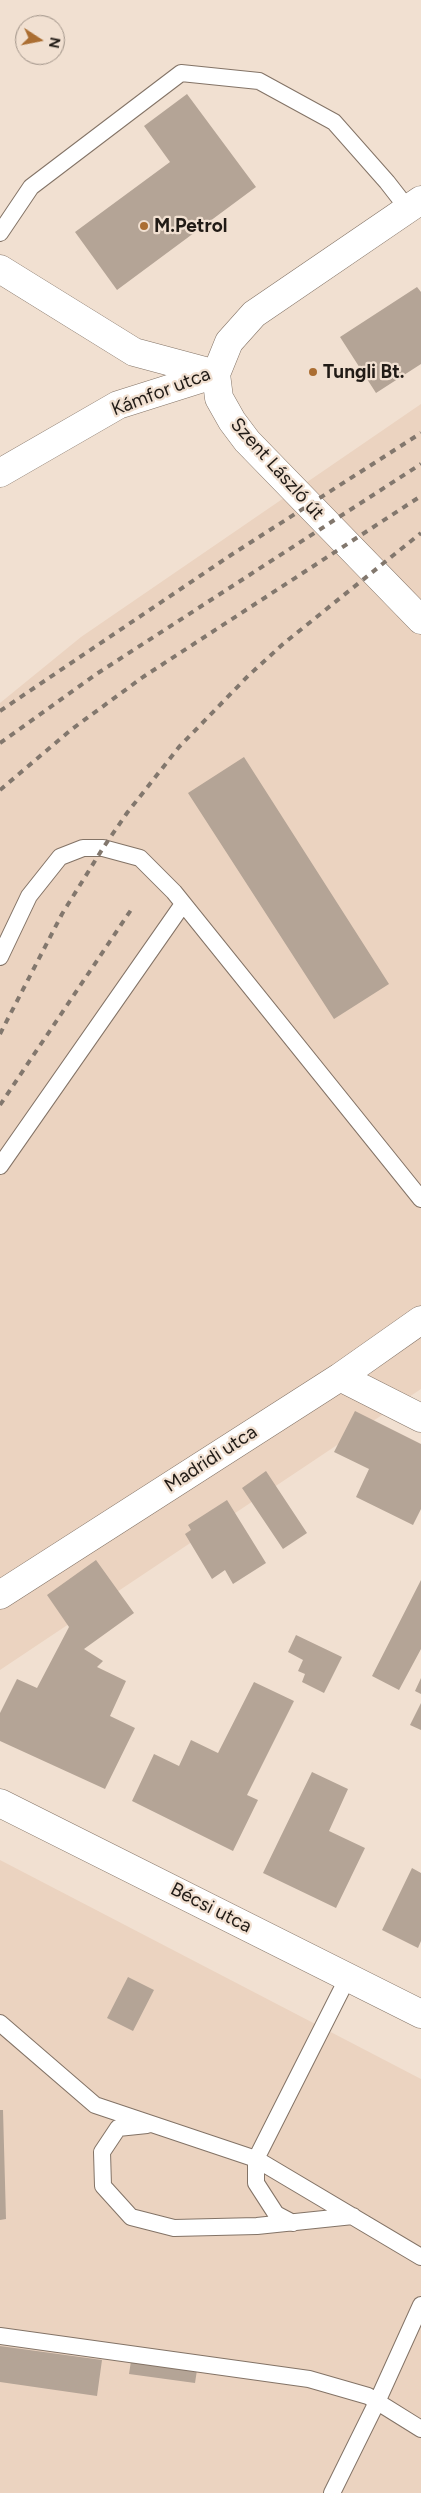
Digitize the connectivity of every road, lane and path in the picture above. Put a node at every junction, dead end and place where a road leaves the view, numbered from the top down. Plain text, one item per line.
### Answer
1 (414, 205) edge
2 (0, 233) edge
3 (0, 269) edge
4 (216, 374) junction
5 (0, 473) edge
6 (421, 620) edge
7 (184, 904) junction
8 (0, 957) edge
9 (0, 1166) edge
10 (421, 1199) edge
11 (421, 1320) edge
12 (340, 1377) junction
13 (421, 1418) edge
14 (0, 1596) edge
15 (0, 1803) edge
16 (348, 1977) junction
17 (421, 2014) edge
18 (0, 2023) edge
19 (151, 2124) junction
20 (256, 2159) junction
21 (353, 2216) junction
22 (293, 2223) junction
23 (421, 2256) edge
24 (421, 2305) edge
25 (0, 2336) edge
26 (377, 2402) junction
27 (421, 2429) edge
28 (332, 2493) edge

1 - 2 lane
1 - 4 street, Kámfor utca
3 - 4 street
4 - 5 street, Kámfor utca
4 - 6 street, Szent László út
7 - 8 lane
7 - 9 lane
7 - 10 lane
11 - 12 street, Madridi utca
12 - 13 street
12 - 14 street, Madridi utca
15 - 16 street, Bécsi utca
16 - 17 street, Bécsi utca
16 - 20 lane
18 - 19 lane
19 - 20 lane
19 - 22 lane
20 - 21 lane
20 - 22 lane
21 - 22 lane
21 - 23 lane
24 - 26 lane
25 - 26 lane
26 - 27 lane
26 - 28 lane

